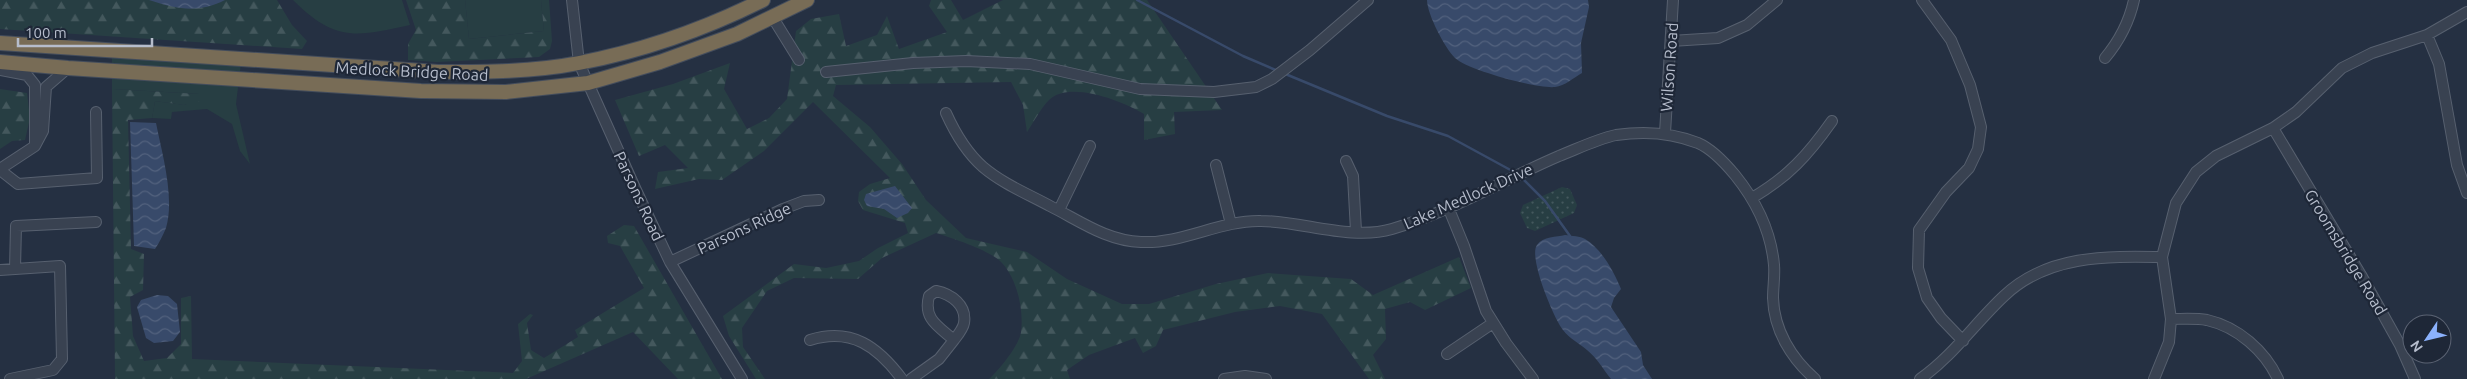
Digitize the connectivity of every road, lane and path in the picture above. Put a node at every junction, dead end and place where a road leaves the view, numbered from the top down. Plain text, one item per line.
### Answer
1 (572, 0) edge
2 (763, 0) edge
3 (807, 0) edge
4 (1368, 0) edge
5 (1673, 0) edge
6 (1777, 0) edge
7 (1922, 0) edge
8 (2134, 0) edge
9 (2467, 12) edge
10 (773, 18) junction
11 (2427, 35) junction
12 (1671, 41) junction
13 (0, 43) edge
14 (2105, 58) dead end
15 (799, 60) dead end
16 (0, 62) edge
17 (579, 63) junction
18 (68, 68) junction
19 (0, 70) edge
20 (826, 72) dead end
21 (588, 83) junction
22 (96, 112) dead end
23 (946, 113) dead end
24 (1832, 121) dead end
25 (2273, 128) junction
26 (1665, 134) junction
27 (35, 146) junction
28 (1090, 146) dead end
29 (1346, 161) dead end
30 (1216, 165) dead end
31 (0, 170) edge
32 (2467, 193) edge
33 (1752, 198) junction
34 (819, 200) dead end
35 (1448, 207) junction
36 (1059, 210) junction
37 (96, 222) dead end
38 (1231, 224) junction
39 (1356, 231) junction
40 (2162, 257) junction
41 (670, 262) junction
42 (16, 269) junction
43 (0, 270) edge
44 (2171, 319) junction
45 (1492, 323) junction
46 (810, 340) dead end
47 (954, 340) junction
48 (1963, 341) junction
49 (1447, 354) dead end
50 (10, 379) edge
51 (742, 379) edge
52 (902, 379) edge
53 (910, 379) edge
54 (1224, 379) edge
55 (1266, 379) edge
56 (1533, 379) edge
57 (1815, 379) edge
58 (1920, 379) edge
59 (2154, 379) edge
60 (2278, 379) edge
61 (2415, 379) edge

1 - 17 street, Parsons Road
2 - 17 highway, Medlock Bridge Road
3 - 10 highway, Medlock Bridge Road
4 - 20 street
5 - 12 street, Wilson Road
6 - 12 street
7 - 48 street
8 - 14 street
9 - 11 street
10 - 15 street
10 - 21 highway, Medlock Bridge Road
11 - 25 street
11 - 32 street
12 - 26 street, Wilson Road
13 - 17 highway, Medlock Bridge Road
16 - 18 highway, Medlock Bridge Road
17 - 21 street, Parsons Road
18 - 21 highway, Medlock Bridge Road
18 - 27 street
19 - 27 street
21 - 41 street, Parsons Road
22 - 31 street
23 - 36 street, Lake Medlock Drive
24 - 33 street
25 - 40 street
25 - 61 street, Groomsbridge Road
26 - 33 street, Lake Medlock Drive
26 - 35 street, Lake Medlock Drive
27 - 31 street
28 - 36 street
29 - 39 street
30 - 38 street
33 - 57 street, Lake Medlock Drive
34 - 41 street, Parsons Ridge
35 - 39 street, Lake Medlock Drive
35 - 45 street
36 - 38 street, Lake Medlock Drive
37 - 42 street
38 - 39 street, Lake Medlock Drive
40 - 44 street
40 - 48 street
41 - 51 street, Parsons Road
42 - 43 street
42 - 50 street
44 - 59 street
44 - 60 street
45 - 49 street
45 - 56 street
46 - 52 street
47 - 47 street
47 - 53 street
48 - 58 street
54 - 55 street

